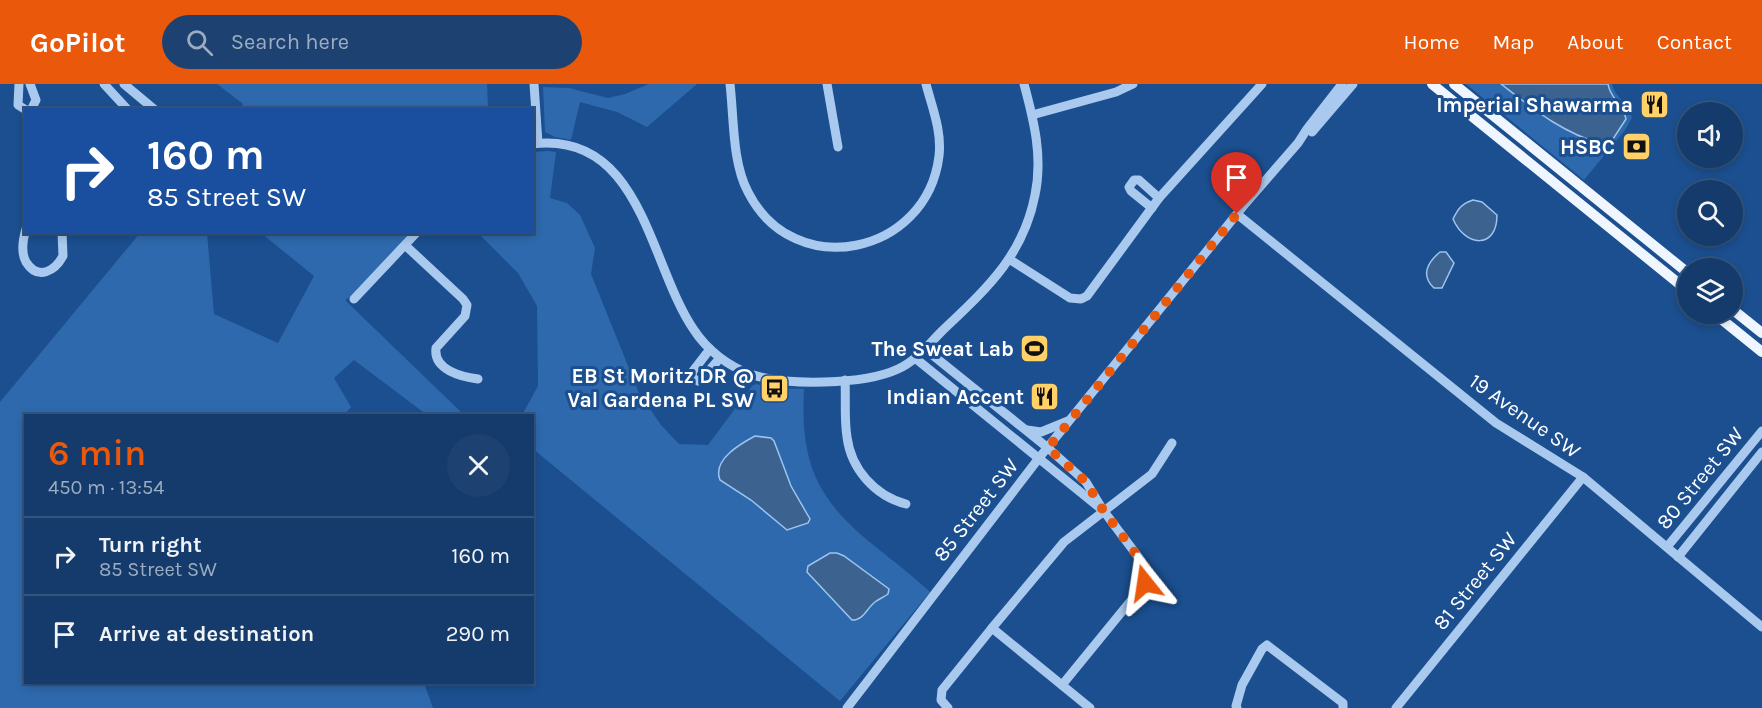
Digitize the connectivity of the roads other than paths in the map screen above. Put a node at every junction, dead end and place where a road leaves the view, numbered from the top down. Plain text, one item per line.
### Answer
1 (19, 84) edge
2 (30, 84) edge
3 (104, 84) edge
4 (124, 84) edge
5 (534, 84) edge
6 (730, 84) edge
7 (827, 84) edge
8 (926, 84) edge
9 (1023, 84) edge
10 (1133, 84) edge
11 (1262, 84) edge
12 (1342, 84) edge
13 (1353, 84) edge
14 (1432, 84) edge
15 (1454, 84) edge
16 (33, 108) edge
17 (126, 108) edge
18 (153, 108) edge
19 (24, 109) edge
20 (1032, 115) junction
21 (1506, 126) junction
22 (1497, 137) junction
23 (535, 143) edge
24 (1298, 143) junction
25 (838, 147) dead end
26 (1588, 193) junction
27 (1159, 198) junction
28 (1580, 204) junction
29 (1152, 208) junction
30 (1237, 214) junction
31 (24, 234) edge
32 (62, 234) edge
33 (415, 234) edge
34 (405, 246) junction
35 (1009, 259) junction
36 (1677, 264) edge
37 (1677, 282) edge
38 (354, 299) dead end
39 (1743, 318) edge
40 (1728, 324) edge
41 (1762, 333) edge
42 (710, 349) junction
43 (925, 349) junction
44 (1762, 352) edge
45 (720, 358) junction
46 (915, 358) junction
47 (478, 379) dead end
48 (845, 380) junction
49 (1070, 420) junction
50 (1024, 429) junction
51 (1762, 431) edge
52 (1172, 443) dead end
53 (1048, 448) junction
54 (1762, 452) edge
55 (1039, 458) junction
56 (1583, 477) junction
57 (1719, 483) junction
58 (1731, 491) junction
59 (906, 504) dead end
60 (1103, 510) junction
61 (1667, 548) junction
62 (1678, 557) junction
63 (1762, 627) edge
64 (992, 628) junction
65 (1062, 685) junction
66 (849, 707) edge
67 (948, 708) edge
68 (1090, 708) edge
69 (1237, 708) edge
70 (1343, 708) edge
71 (1396, 708) edge

1 - 19 street
2 - 16 street
3 - 17 street
4 - 18 street
5 - 23 street
6 - 8 street
7 - 25 street
9 - 20 street
10 - 20 street
11 - 27 street
12 - 24 street, 85 Street SW
13 - 24 street, 85 Street SW
14 - 22 main road
15 - 21 main road
20 - 35 street
21 - 22 main road
21 - 26 main road
22 - 28 main road
23 - 42 street
24 - 30 street, 85 Street SW
26 - 28 main road
26 - 36 main road
27 - 29 street
27 - 29 street
28 - 37 main road
29 - 35 street
30 - 49 street, 85 Street SW
30 - 56 street, 19 Avenue SW
31 - 32 street
33 - 34 street
34 - 38 street
34 - 47 street
35 - 43 street
39 - 41 main road
40 - 44 main road
42 - 45 street
42 - 45 street
43 - 46 street
43 - 50 street
45 - 48 street
46 - 48 street
46 - 55 street
48 - 59 street
49 - 50 street
49 - 53 street, 85 Street SW
50 - 53 street
51 - 57 street, 80 Street SW
52 - 60 street
53 - 55 street, 85 Street SW
53 - 60 street
54 - 58 street, 80 Street SW
55 - 60 street
55 - 66 street, 85 Street SW
56 - 61 street, 19 Avenue SW
56 - 71 street, 81 Street SW
57 - 58 street
57 - 61 street, 80 Street SW
58 - 62 street, 80 Street SW
60 - 64 street
60 - 65 street
61 - 62 street, 19 Avenue SW
62 - 63 street, 19 Avenue SW
64 - 65 street
64 - 67 street
65 - 68 street
69 - 70 street

